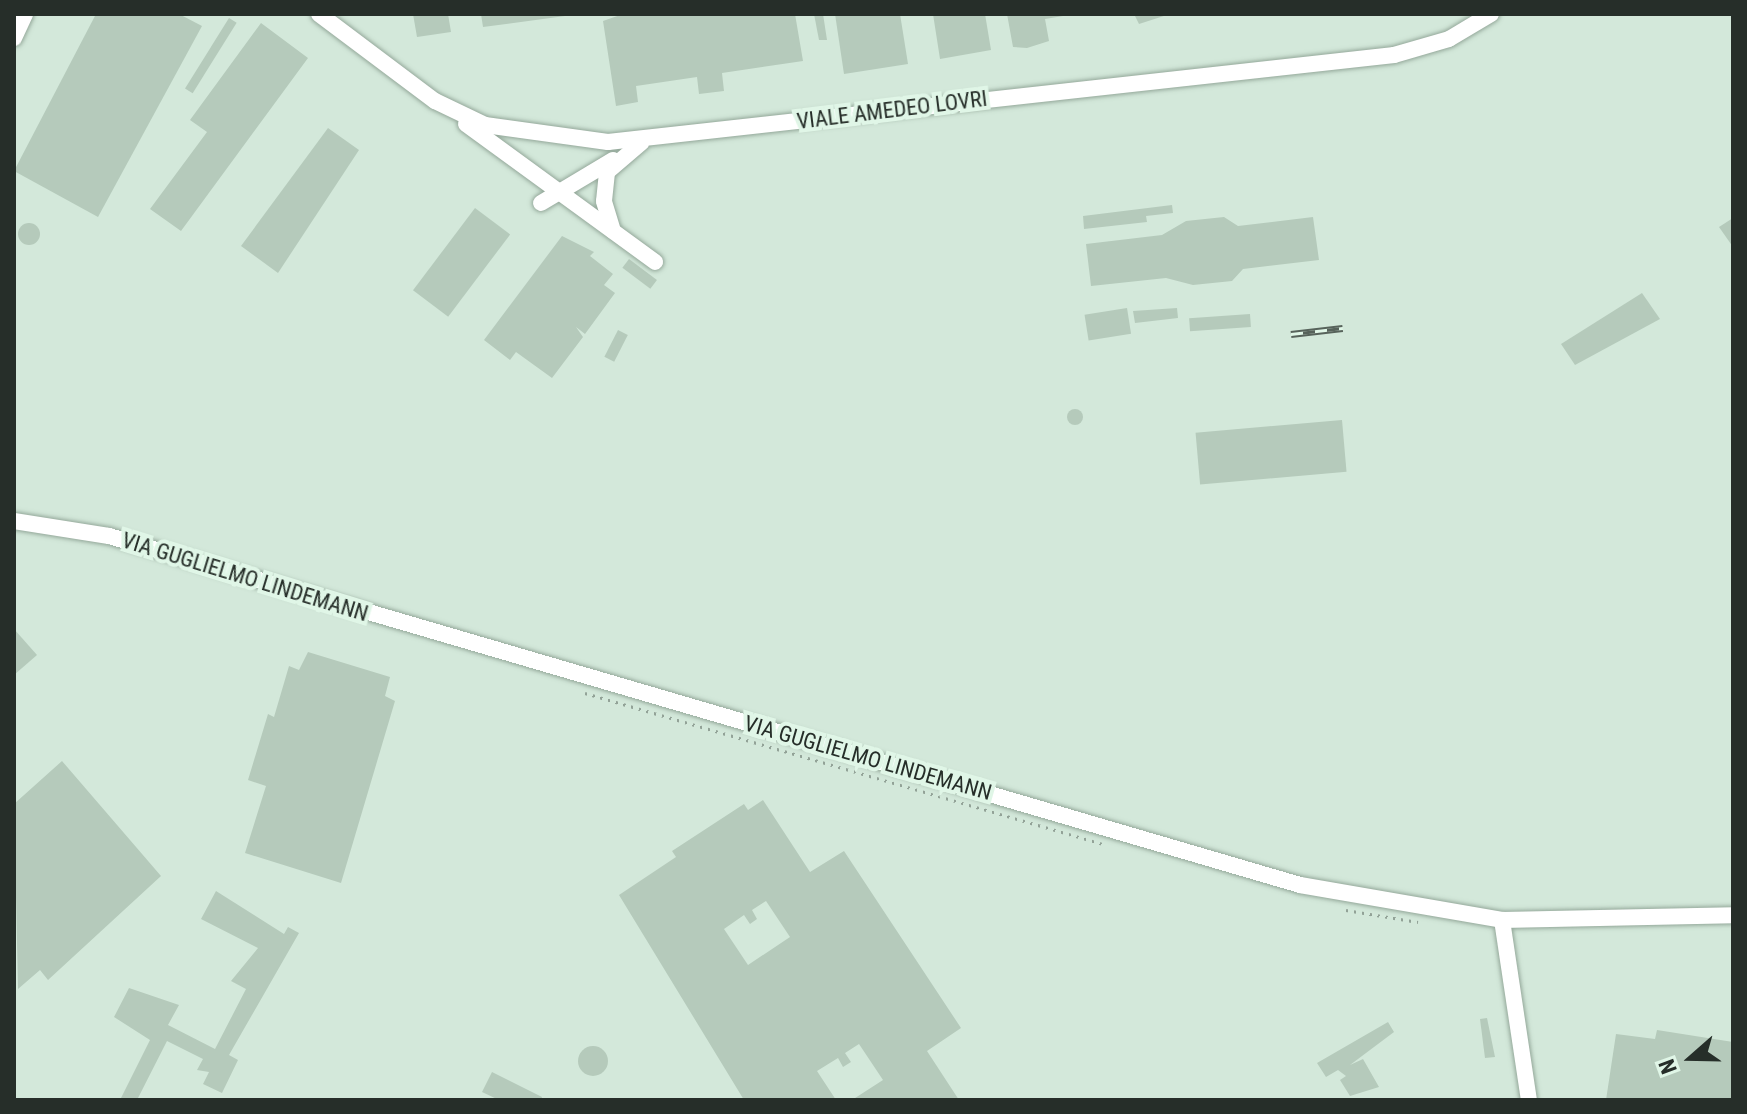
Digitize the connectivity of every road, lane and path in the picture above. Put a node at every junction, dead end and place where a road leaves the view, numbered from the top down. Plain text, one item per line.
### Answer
1 (25, 14) edge
2 (319, 14) edge
3 (1491, 14) edge
4 (15, 31) edge
5 (435, 101) junction
6 (650, 139) junction
7 (613, 160) junction
8 (556, 190) junction
9 (541, 203) dead end
10 (613, 231) junction
11 (655, 262) dead end
12 (14, 521) edge
13 (1733, 915) edge
14 (1502, 920) junction
15 (1529, 1100) edge

1 - 4 street
2 - 5 street, VIALE AMEDEO LOVRI
3 - 6 street, VIALE AMEDEO LOVRI
5 - 6 street, VIALE AMEDEO LOVRI
5 - 8 street
6 - 7 street
7 - 8 street
7 - 10 street
8 - 9 street
8 - 10 street
10 - 11 street
12 - 14 street, VIA GUGLIELMO LINDEMANN
13 - 14 street, VIA GUGLIELMO LINDEMANN
14 - 15 street

